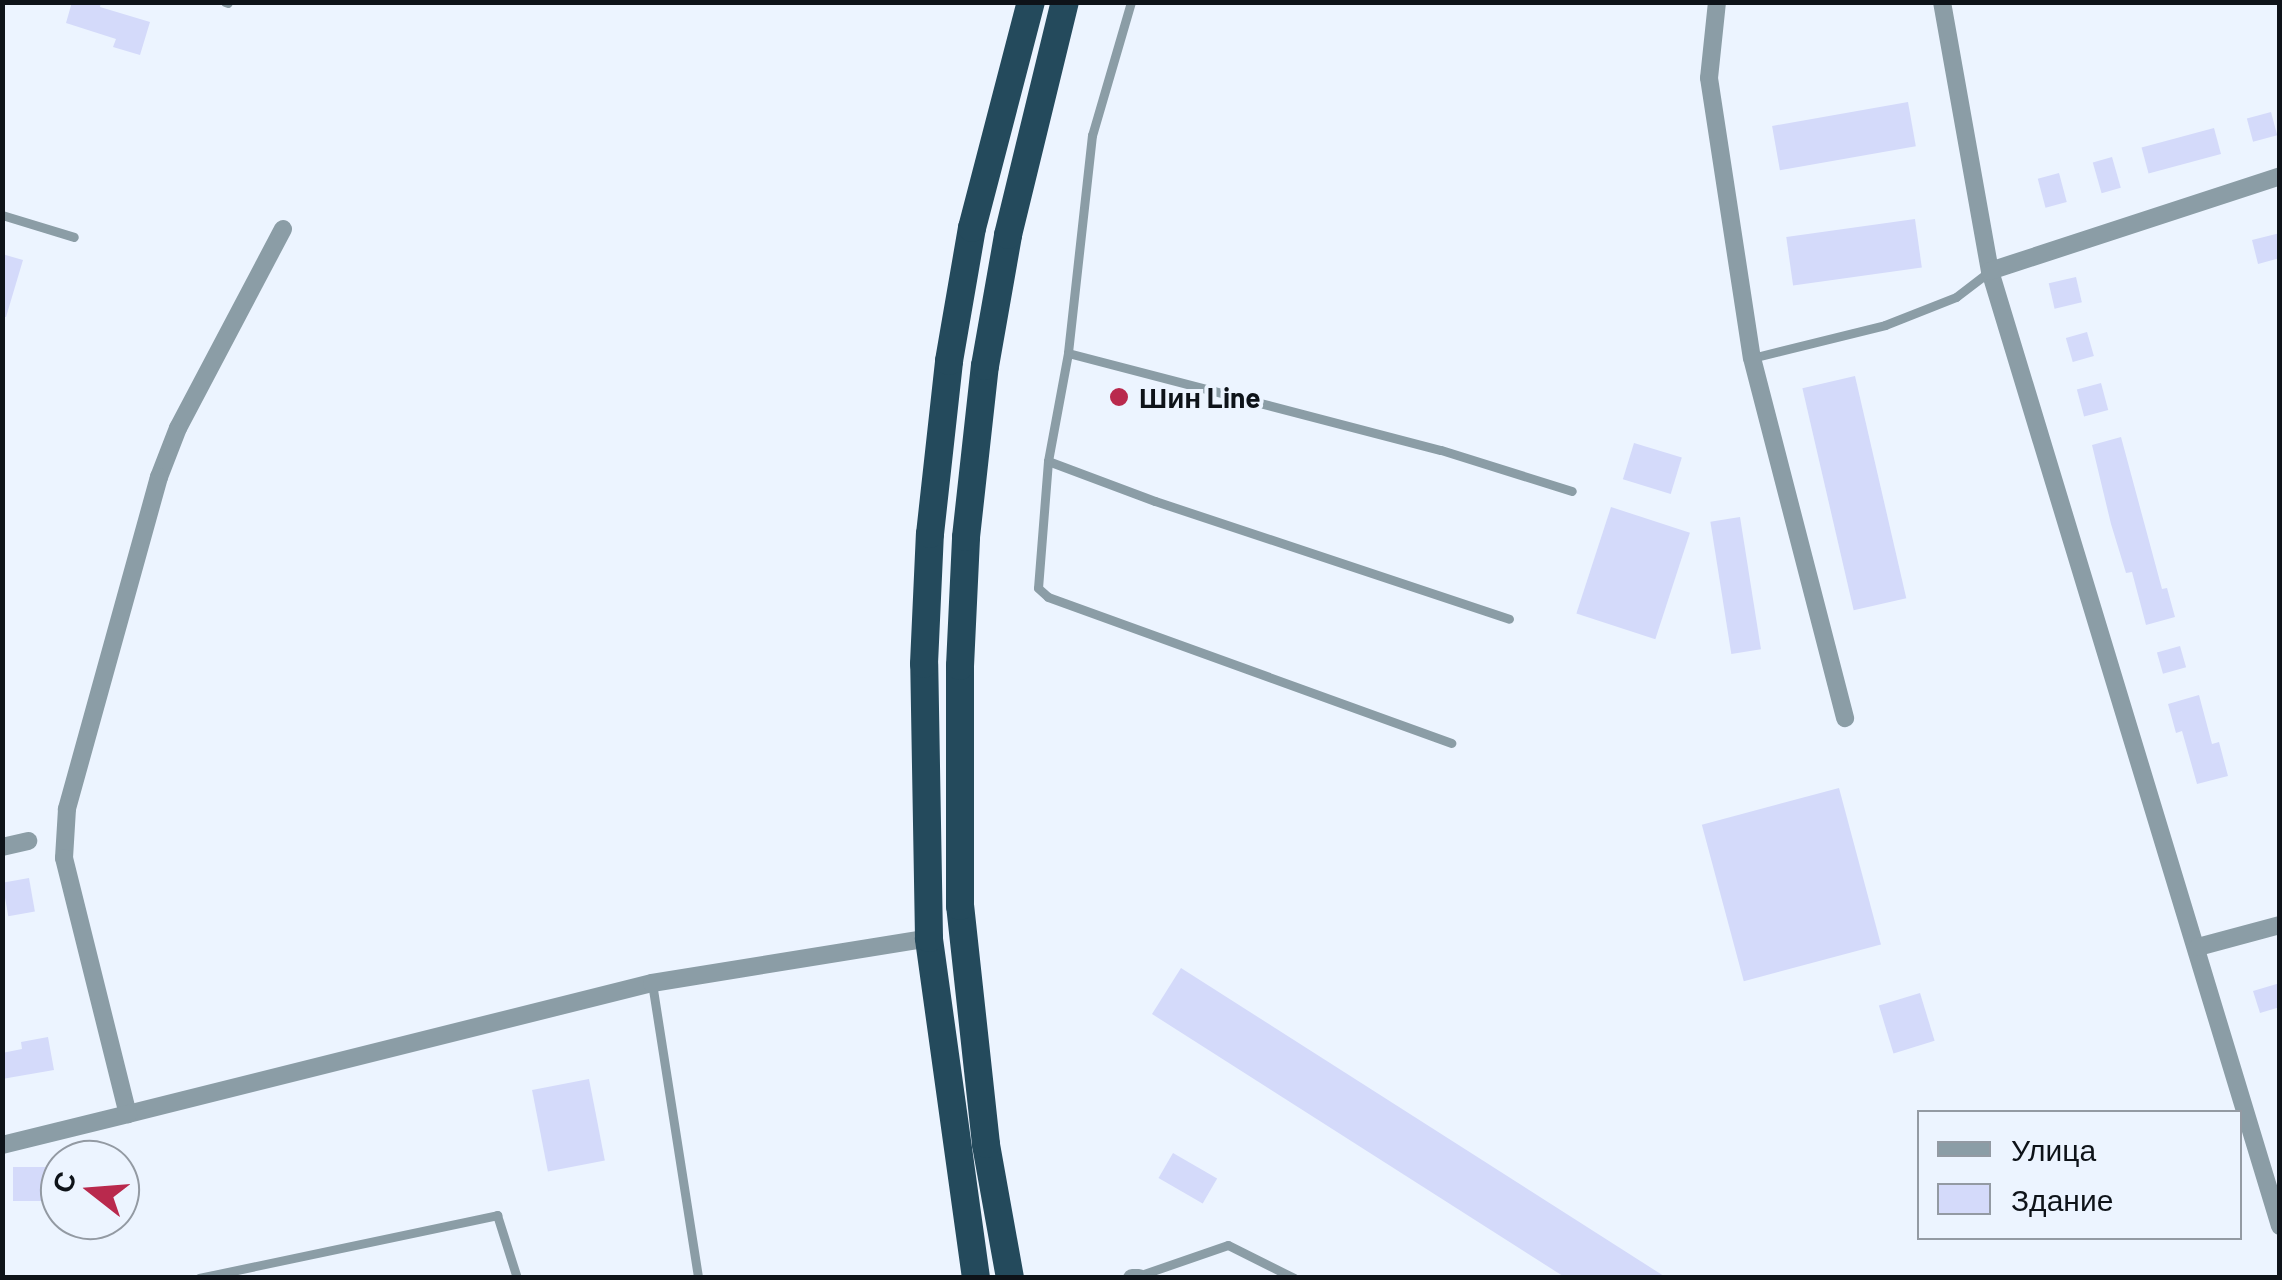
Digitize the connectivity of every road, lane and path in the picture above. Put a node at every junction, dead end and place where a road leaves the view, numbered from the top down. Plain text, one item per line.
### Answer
1 (1031, 2) edge
2 (1065, 2) edge
3 (1132, 2) edge
4 (1716, 2) edge
5 (1942, 2) edge
6 (2280, 176) edge
7 (2, 215) edge
8 (283, 228) dead end
9 (74, 237) dead end
10 (1990, 271) junction
11 (1068, 353) junction
12 (1752, 358) junction
13 (1048, 461) junction
14 (1572, 491) dead end
15 (1510, 619) dead end
16 (1845, 718) dead end
17 (1450, 742) dead end
18 (28, 842) dead end
19 (2, 848) edge
20 (2280, 925) edge
21 (929, 938) junction
22 (2198, 947) junction
23 (652, 984) junction
24 (128, 1114) junction
25 (2, 1145) edge
26 (2280, 1226) edge
27 (1137, 1277) edge
28 (199, 1278) edge
29 (517, 1278) edge
30 (698, 1278) edge
31 (976, 1278) edge
32 (1010, 1278) edge
33 (1294, 1278) edge

1 - 21 highway
2 - 32 highway
3 - 11 lane
4 - 12 street
5 - 10 street
6 - 10 street
7 - 9 lane
8 - 24 street
10 - 12 lane
10 - 22 street
11 - 13 lane
11 - 14 lane
12 - 16 street
13 - 15 lane
13 - 17 lane
18 - 19 street
20 - 22 street
21 - 23 street
21 - 31 highway
22 - 26 street
23 - 24 street
23 - 30 lane
24 - 25 street
27 - 33 lane
28 - 29 lane

